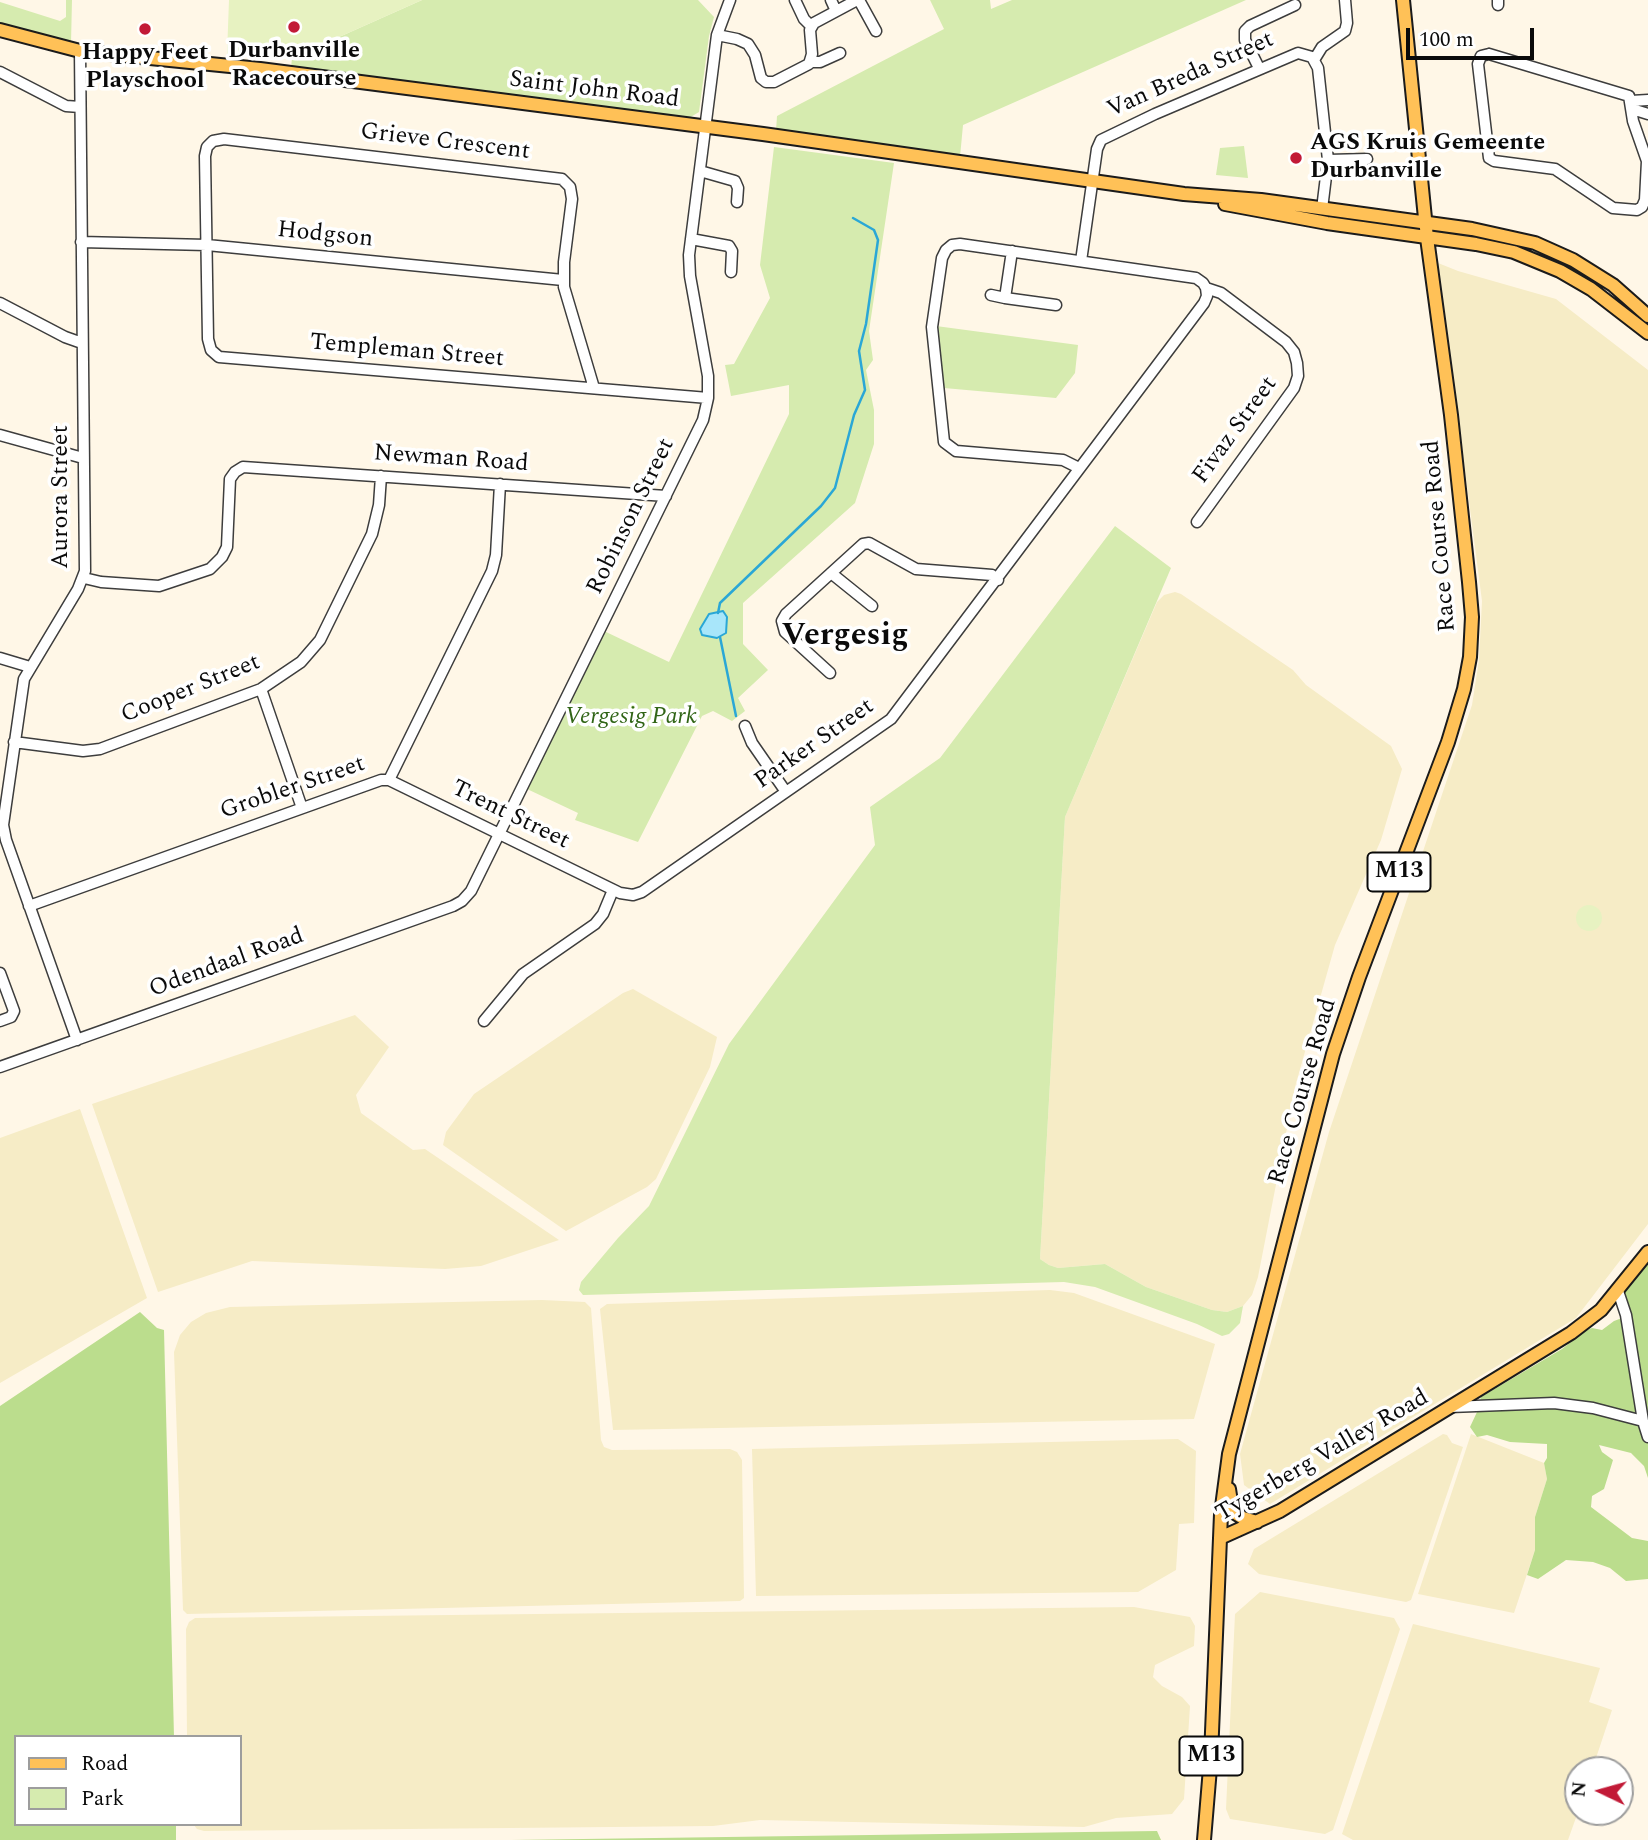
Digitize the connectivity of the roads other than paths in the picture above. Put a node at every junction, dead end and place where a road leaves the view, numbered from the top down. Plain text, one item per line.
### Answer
1 (730, 0) edge
2 (795, 0) edge
3 (831, 0) edge
4 (858, 0) edge
5 (1345, 0) edge
6 (1403, 0) edge
7 (1295, 5) dead end
8 (836, 11) junction
9 (811, 26) junction
10 (0, 30) edge
11 (876, 31) dead end
12 (716, 35) junction
13 (80, 51) junction
14 (840, 53) dead end
15 (1314, 60) junction
16 (811, 61) junction
17 (1259, 68) junction
18 (0, 72) edge
19 (1648, 100) edge
20 (1632, 105) junction
21 (80, 107) junction
22 (1648, 114) edge
23 (705, 127) junction
24 (1367, 159) dead end
25 (1328, 160) junction
26 (700, 171) junction
27 (1093, 181) junction
28 (1184, 194) junction
29 (737, 202) dead end
30 (1322, 209) junction
31 (1425, 223) junction
32 (1427, 238) junction
33 (691, 239) junction
34 (81, 242) junction
35 (207, 245) junction
36 (1012, 251) junction
37 (1081, 261) junction
38 (731, 272) dead end
39 (564, 280) junction
40 (1206, 288) junction
41 (991, 295) dead end
42 (1005, 298) junction
43 (0, 303) edge
44 (1056, 305) dead end
45 (1648, 316) edge
46 (1648, 333) edge
47 (82, 343) junction
48 (594, 388) junction
49 (708, 398) junction
50 (0, 435) edge
51 (83, 458) junction
52 (1079, 468) junction
53 (381, 476) junction
54 (500, 484) junction
55 (666, 496) junction
56 (1197, 522) dead end
57 (831, 573) junction
58 (84, 578) junction
59 (998, 580) junction
60 (872, 606) dead end
61 (0, 657) edge
62 (30, 667) junction
63 (830, 673) dead end
64 (261, 690) junction
65 (745, 726) dead end
66 (14, 742) junction
67 (389, 780) junction
68 (786, 793) junction
69 (302, 808) junction
70 (499, 834) junction
71 (4, 846) edge
72 (613, 890) junction
73 (467, 897) joint
74 (29, 906) junction
75 (0, 973) edge
76 (0, 1021) edge
77 (484, 1021) dead end
78 (77, 1040) junction
79 (0, 1067) edge
80 (1648, 1252) edge
81 (1618, 1291) junction
82 (1450, 1407) junction
83 (1643, 1421) junction
84 (1648, 1437) edge
85 (1227, 1468) junction
86 (1257, 1522) junction
87 (1220, 1538) junction
88 (1204, 1840) edge

1 - 12 street, Robinson Street
2 - 9 street
3 - 8 street
4 - 8 street
4 - 11 street
5 - 15 street
6 - 31 main road, Race Course Road / M13
7 - 17 street
8 - 9 street
9 - 16 street
10 - 13 main road, Saint John Road
12 - 16 street
12 - 23 street, Robinson Street
13 - 21 street, Aurora Street
13 - 23 main road, Saint John Road
14 - 16 street
15 - 17 street, Van Breda Street
15 - 25 street, Van Breda Street
17 - 27 street, Van Breda Street
18 - 21 street
19 - 20 street
20 - 20 street
20 - 22 street
21 - 34 street, Aurora Street
23 - 26 street, Robinson Street
23 - 27 main road, Saint John Road
24 - 25 street
25 - 30 street, Van Breda Street
26 - 29 street
26 - 33 street, Robinson Street
27 - 28 main road, Saint John Road
27 - 37 street
28 - 30 main road, Saint John Road
28 - 32 main road, Saint John Road
30 - 31 main road, Saint John Road
31 - 32 main road, Race Course Road / M13
31 - 45 main road, Saint John Road
32 - 46 main road, Saint John Road
32 - 85 main road, Race Course Road / M13
33 - 38 street
33 - 49 street, Robinson Street
34 - 35 street, Hodgson
34 - 47 street, Aurora Street
35 - 39 street, Hodgson
35 - 39 street, Grieve Crescent
35 - 48 street, Templeman Street
36 - 37 street, Fivaz Street
36 - 42 street
36 - 52 street, Fivaz Street
37 - 40 street, Fivaz Street
39 - 48 street, Grieve Crescent
40 - 52 street, Parker Street
40 - 56 street, Fivaz Street
41 - 42 street
42 - 44 street
43 - 47 street
47 - 51 street, Aurora Street
48 - 49 street, Templeman Street
49 - 55 street, Robinson Street
50 - 51 street
51 - 58 street, Aurora Street
52 - 59 street, Parker Street
53 - 54 street, Newman Road
53 - 58 street, Newman Road
53 - 64 street, Cooper Street
54 - 55 street, Newman Road
54 - 67 street, Grobler Street
55 - 70 street, Robinson Street
57 - 59 street
57 - 60 street
57 - 63 street
58 - 62 street, Aurora Street
59 - 68 street, Parker Street
61 - 62 street
62 - 66 street, Aurora Street
64 - 66 street, Cooper Street
64 - 69 street
65 - 68 street
66 - 71 street, Aurora Street
67 - 69 street, Grobler Street
67 - 70 street, Trent Street
68 - 72 street, Parker Street
69 - 74 street, Grobler Street
70 - 72 street, Trent Street
70 - 73 street, Robinson Street
71 - 74 street, Aurora Street
72 - 77 street
73 - 78 street, Odendaal Road
74 - 78 street, Aurora Street
75 - 76 street
78 - 79 street, Odendaal Road
80 - 81 main road, Tygerberg Valley Road
81 - 82 main road, Tygerberg Valley Road
81 - 83 street
82 - 83 street
82 - 86 main road, Tygerberg Valley Road
83 - 84 street
85 - 86 main road
85 - 87 main road, Race Course Road / M13
86 - 87 main road, Tygerberg Valley Road
87 - 88 main road, Tygerberg Valley Road / M13

